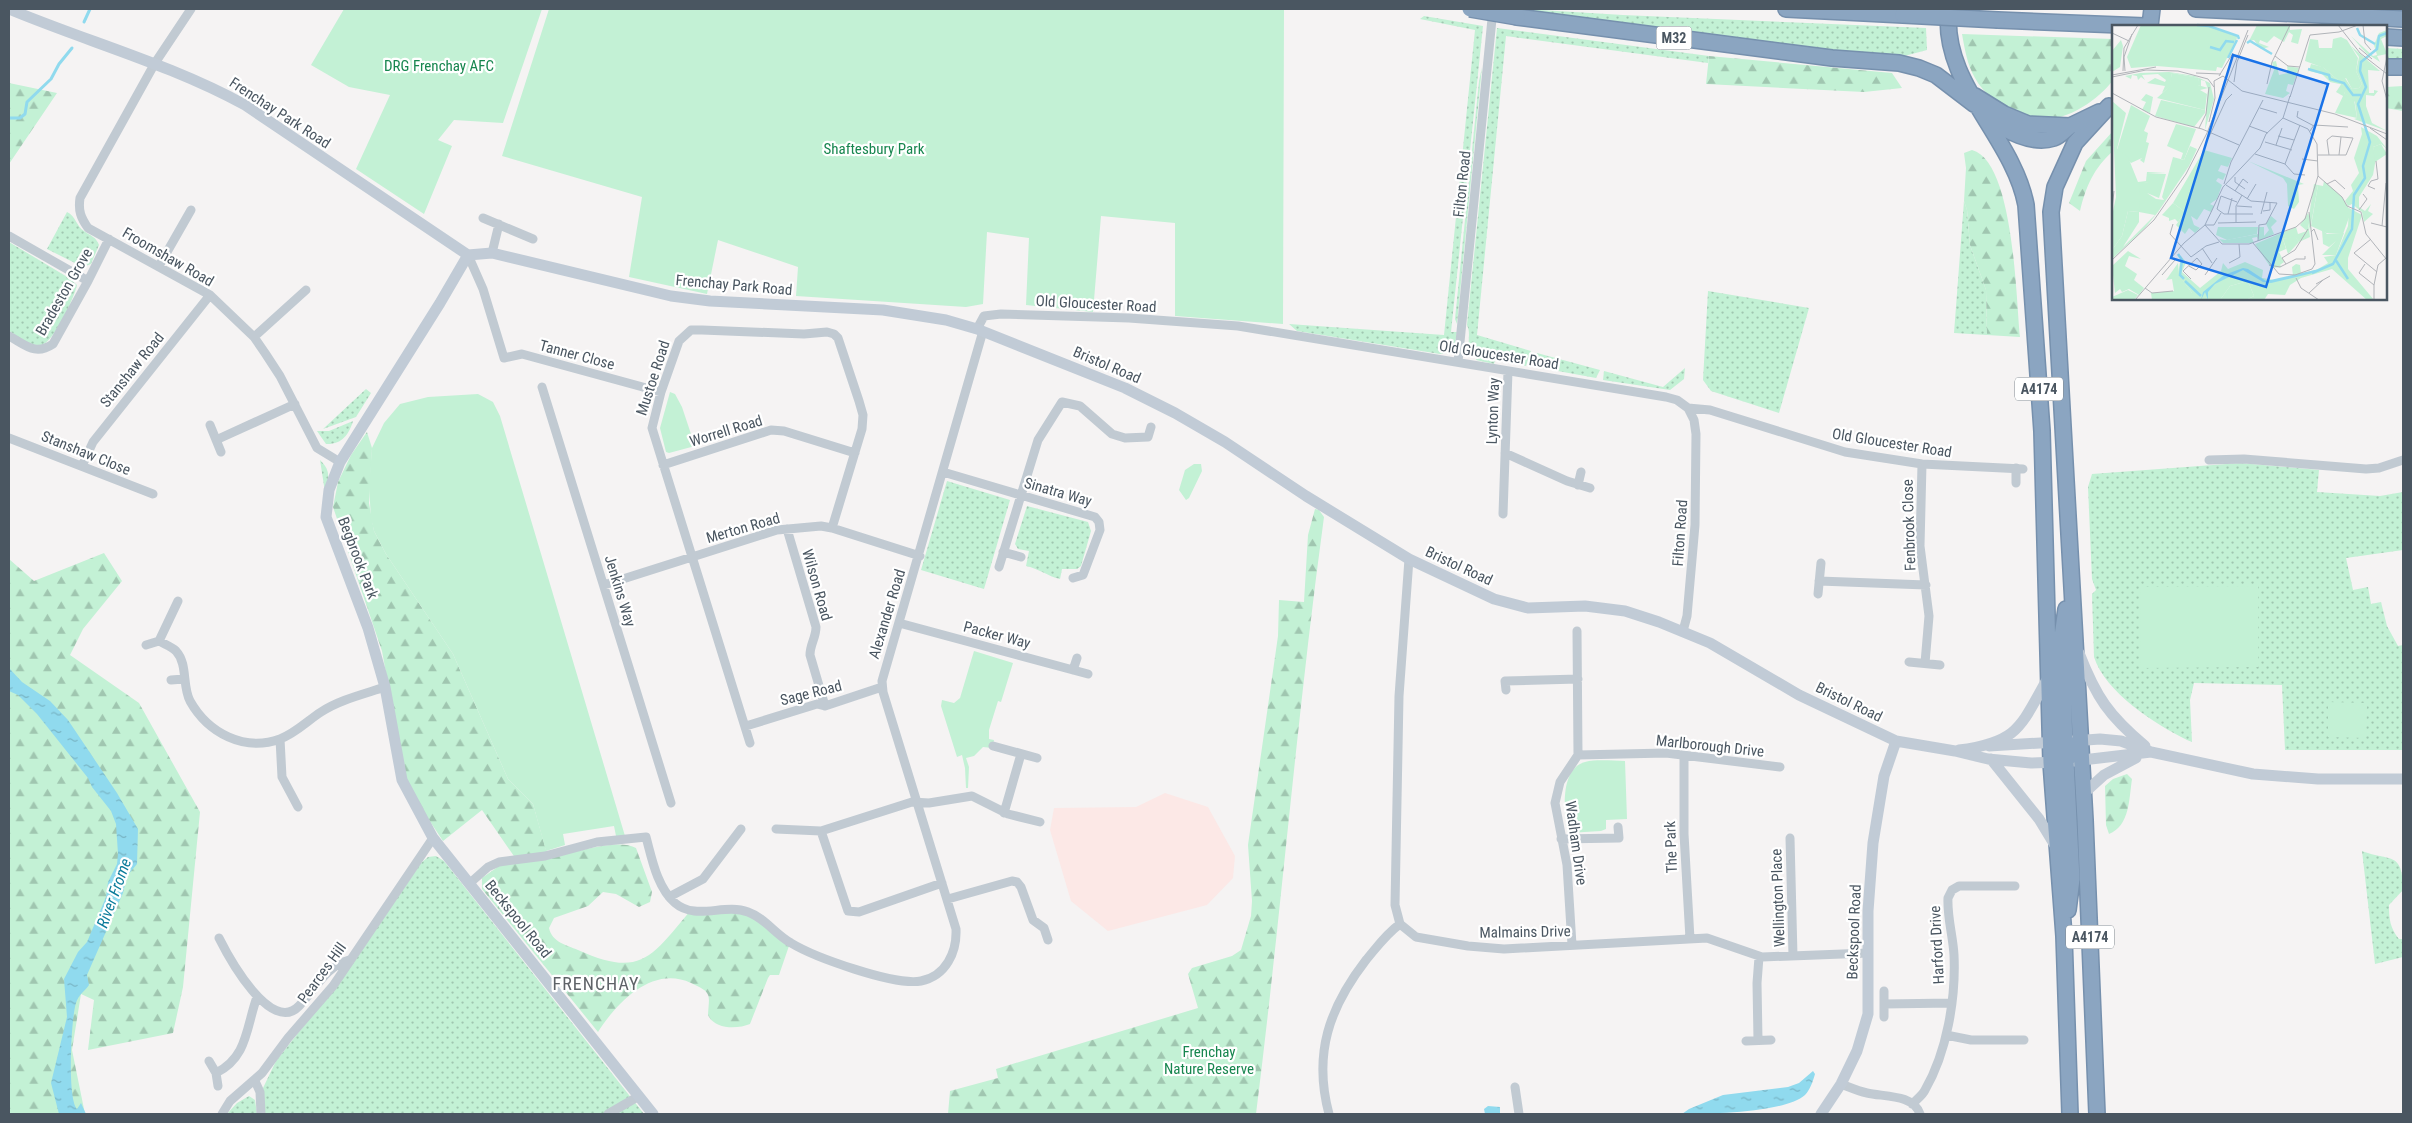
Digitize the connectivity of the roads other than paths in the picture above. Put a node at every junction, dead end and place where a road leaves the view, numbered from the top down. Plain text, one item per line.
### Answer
1 (9, 9) edge
2 (191, 9) edge
3 (1470, 9) edge
4 (1494, 9) edge
5 (1786, 9) edge
6 (1949, 9) edge
7 (2152, 9) edge
8 (2196, 9) edge
9 (2403, 19) edge
10 (2150, 25) edge
11 (2112, 26) edge
12 (2387, 37) edge
13 (2403, 38) edge
14 (155, 63) junction
15 (2387, 67) edge
16 (2403, 67) edge
17 (1972, 94) junction
18 (2112, 104) edge
19 (1981, 110) junction
20 (2070, 126) junction
21 (191, 210) dead end
22 (483, 218) dead end
23 (499, 224) junction
24 (9, 236) edge
25 (533, 238) dead end
26 (109, 239) junction
27 (492, 253) junction
28 (468, 255) junction
29 (159, 266) junction
30 (88, 281) junction
31 (306, 290) dead end
32 (210, 295) junction
33 (980, 330) junction
34 (9, 336) edge
35 (254, 337) junction
36 (1458, 362) junction
37 (1508, 371) junction
38 (542, 387) dead end
39 (661, 392) junction
40 (295, 404) junction
41 (1688, 408) junction
42 (210, 425) dead end
43 (1151, 427) dead end
44 (9, 438) edge
45 (216, 440) junction
46 (221, 452) dead end
47 (855, 453) junction
48 (1505, 453) junction
49 (2209, 460) dead end
50 (2403, 460) edge
51 (340, 462) junction
52 (1922, 464) junction
53 (664, 465) junction
54 (82, 466) junction
55 (943, 472) junction
56 (1581, 472) dead end
57 (2016, 483) dead end
58 (1578, 485) junction
59 (1590, 488) dead end
60 (153, 494) dead end
61 (1021, 496) junction
62 (1503, 514) dead end
63 (787, 528) junction
64 (832, 528) junction
65 (1003, 552) junction
66 (920, 556) junction
67 (692, 557) junction
68 (1021, 557) dead end
69 (1409, 559) junction
70 (1820, 563) dead end
71 (999, 567) dead end
72 (2070, 575) junction
73 (1073, 578) dead end
74 (1819, 581) junction
75 (604, 585) junction
76 (1926, 586) junction
77 (1818, 594) dead end
78 (178, 601) dead end
79 (899, 623) junction
80 (1577, 631) dead end
81 (1683, 631) junction
82 (159, 641) junction
83 (2074, 642) junction
84 (146, 645) dead end
85 (1077, 658) dead end
86 (1909, 662) dead end
87 (1925, 663) junction
88 (1940, 665) dead end
89 (1073, 670) junction
90 (1088, 674) dead end
91 (2048, 678) junction
92 (184, 679) junction
93 (1578, 679) junction
94 (171, 680) dead end
95 (384, 687) junction
96 (882, 687) junction
97 (1506, 690) dead end
98 (825, 706) junction
99 (746, 726) junction
100 (280, 739) junction
101 (1896, 741) junction
102 (2065, 741) junction
103 (750, 742) dead end
104 (993, 746) dead end
105 (1989, 746) junction
106 (1955, 751) junction
107 (2151, 752) junction
108 (1021, 754) junction
109 (1684, 755) junction
110 (1578, 756) junction
111 (1037, 758) dead end
112 (1991, 759) junction
113 (2074, 761) junction
114 (2051, 762) junction
115 (1780, 767) dead end
116 (2403, 779) edge
117 (2083, 794) junction
118 (671, 803) dead end
119 (918, 803) junction
120 (298, 808) dead end
121 (1004, 813) junction
122 (1040, 822) dead end
123 (1618, 827) dead end
124 (741, 829) dead end
125 (776, 829) dead end
126 (821, 831) junction
127 (433, 838) junction
128 (1790, 838) dead end
129 (1561, 839) junction
130 (2056, 848) junction
131 (942, 882) junction
132 (470, 883) junction
133 (2016, 886) dead end
134 (669, 897) junction
135 (948, 902) junction
136 (1400, 924) junction
137 (2064, 936) junction
138 (219, 938) dead end
139 (1690, 939) junction
140 (1048, 940) dead end
141 (1572, 945) junction
142 (1868, 953) junction
143 (1794, 956) junction
144 (1759, 957) junction
145 (349, 960) junction
146 (1884, 991) dead end
147 (257, 997) junction
148 (1952, 1003) junction
149 (1884, 1004) junction
150 (1884, 1017) dead end
151 (1946, 1035) junction
152 (1758, 1040) junction
153 (1771, 1040) dead end
154 (2024, 1040) dead end
155 (1746, 1041) dead end
156 (209, 1061) dead end
157 (216, 1074) junction
158 (255, 1081) junction
159 (1841, 1084) junction
160 (218, 1086) dead end
161 (1515, 1087) dead end
162 (639, 1096) junction
163 (1912, 1104) junction
164 (222, 1114) edge
165 (260, 1114) edge
166 (608, 1114) edge
167 (653, 1114) edge
168 (1329, 1114) edge
169 (1519, 1114) edge
170 (1821, 1114) edge
171 (1920, 1114) edge
172 (2070, 1114) edge
173 (2097, 1114) edge

1 - 14 main road, Frenchay Park Road
2 - 14 street, Froomshaw Road
3 - 19 highway, M32, bridge
4 - 36 street, Filton Road
5 - 11 highway, bridge
6 - 17 highway
7 - 10 highway
8 - 9 highway
12 - 13 highway
14 - 26 street, Froomshaw Road
14 - 28 main road, Frenchay Park Road
15 - 16 highway
17 - 19 highway, A4174
17 - 20 highway
18 - 20 highway
18 - 72 highway, A4174
19 - 20 highway
19 - 91 highway, A4174
21 - 29 street
22 - 23 street
23 - 25 street
23 - 27 street
24 - 30 street
26 - 29 street, Froomshaw Road
26 - 30 street, Bradeston Grove
27 - 28 main road, Frenchay Park Road
27 - 33 main road, Frenchay Park Road
28 - 39 street, Tanner Close
28 - 51 main road, Begbrook Park
29 - 32 street, Froomshaw Road
30 - 34 street, Bradeston Grove
31 - 35 street
32 - 35 street, Froomshaw Road
32 - 54 street, Stanshaw Road
33 - 36 street, Old Gloucester Road
33 - 55 street, Alexander Road
33 - 69 main road, Bristol Road
35 - 40 street, Froomshaw Road
36 - 37 street, Old Gloucester Road
37 - 41 street, Old Gloucester Road
37 - 48 street, Lynton Way
38 - 75 street, Jenkins Way
39 - 47 street, Mustoe Road
39 - 53 street, Mustoe Road
40 - 45 street
40 - 51 street, Froomshaw Road
41 - 52 street, Old Gloucester Road
41 - 81 street, Filton Road
42 - 45 street
43 - 61 street
44 - 54 street, Stanshaw Close
45 - 46 street
47 - 53 street, Worrell Road
47 - 64 street, Mustoe Road
48 - 58 street, Lynton Way
48 - 62 street, Lynton Way
49 - 50 street
51 - 95 main road, Begbrook Park
52 - 57 street, Old Gloucester Road
52 - 76 street, Fenbrook Close
53 - 67 street, Mustoe Road
54 - 60 street, Stanshaw Close
55 - 61 street, Sinatra Way
55 - 66 street, Alexander Road
56 - 58 street
58 - 59 street, Lynton Way
61 - 65 street
61 - 73 street, Sinatra Way
63 - 64 street, Merton Road
63 - 67 street, Merton Road
63 - 98 street, Wilson Road
64 - 66 street, Merton Road
65 - 68 street
65 - 71 street
66 - 79 street, Alexander Road
67 - 75 street, Merton Road
67 - 99 street, Mustoe Road
69 - 81 main road, Bristol Road
69 - 136 street
70 - 74 street
72 - 83 highway, A4174
72 - 102 highway
74 - 76 street, Fenbrook Close
74 - 77 street
75 - 118 street, Jenkins Way
76 - 87 street, Fenbrook Close
78 - 82 street
79 - 89 street, Packer Way
79 - 96 street, Alexander Road
80 - 93 street
81 - 101 main road, Bristol Road
82 - 84 street
82 - 92 street
83 - 102 highway, A4174
83 - 107 main road
85 - 89 street
86 - 87 street
87 - 88 street
89 - 90 street, Packer Way
91 - 102 highway, A4174
91 - 105 main road
92 - 94 street
92 - 100 street
93 - 97 street
93 - 110 street
95 - 100 street
95 - 127 main road, Begbrook Park
96 - 98 street, Sage Road
96 - 119 street, Alexander Road
98 - 99 street, Sage Road
99 - 103 street, Mustoe Road
100 - 120 street
101 - 106 main road, Bristol Road
101 - 142 main road, Beckspool Road
102 - 105 main road
102 - 107 main road
102 - 113 highway
102 - 114 highway, A4174
104 - 108 street
105 - 106 main road, Bristol Road
106 - 112 main road, Bristol Road
107 - 113 main road, Bristol Road
107 - 116 main road
107 - 117 main road
108 - 111 street
108 - 121 street
109 - 110 street, Marlborough Drive
109 - 115 street, Marlborough Drive
109 - 139 street, The Park
110 - 129 street, Wadham Drive
112 - 114 main road, Bristol Road
112 - 130 main road
113 - 114 main road, Bristol Road
113 - 117 highway, A4174
113 - 137 highway, A4174
114 - 130 highway, A4174
117 - 173 highway, A4174
119 - 121 street
119 - 126 street
119 - 131 street, Alexander Road
121 - 122 street
123 - 129 street
124 - 134 street
125 - 126 street
126 - 131 street
127 - 132 main road, Beckspool Road
127 - 145 street, Pearces Hill
128 - 143 street, Wellington Place
129 - 141 street, Wadham Drive
130 - 137 highway, A4174
131 - 135 street, Alexander Road
132 - 134 street
132 - 162 main road, Beckspool Road
133 - 148 street, Harford Drive
134 - 135 street, Alexander Road
135 - 140 street
136 - 141 street, Malmains Drive
136 - 168 street
137 - 172 highway, A4174
138 - 147 street
139 - 141 street, Malmains Drive
139 - 144 street, Malmains Drive
142 - 143 street, Malmains Drive
142 - 159 main road, Beckspool Road
143 - 144 street, Malmains Drive
144 - 152 street
145 - 147 street
145 - 158 street, Pearces Hill
146 - 149 street
147 - 157 street
148 - 149 street, Harford Drive
148 - 151 street, Harford Drive
149 - 150 street
151 - 154 street
151 - 163 street, Harford Drive
152 - 153 street
152 - 155 street
156 - 157 street
157 - 160 street
158 - 164 street, Pearces Hill
158 - 165 street
159 - 163 street
159 - 170 main road, Beckspool Road
161 - 169 street
162 - 166 street
162 - 167 main road, Beckspool Road
163 - 171 street

